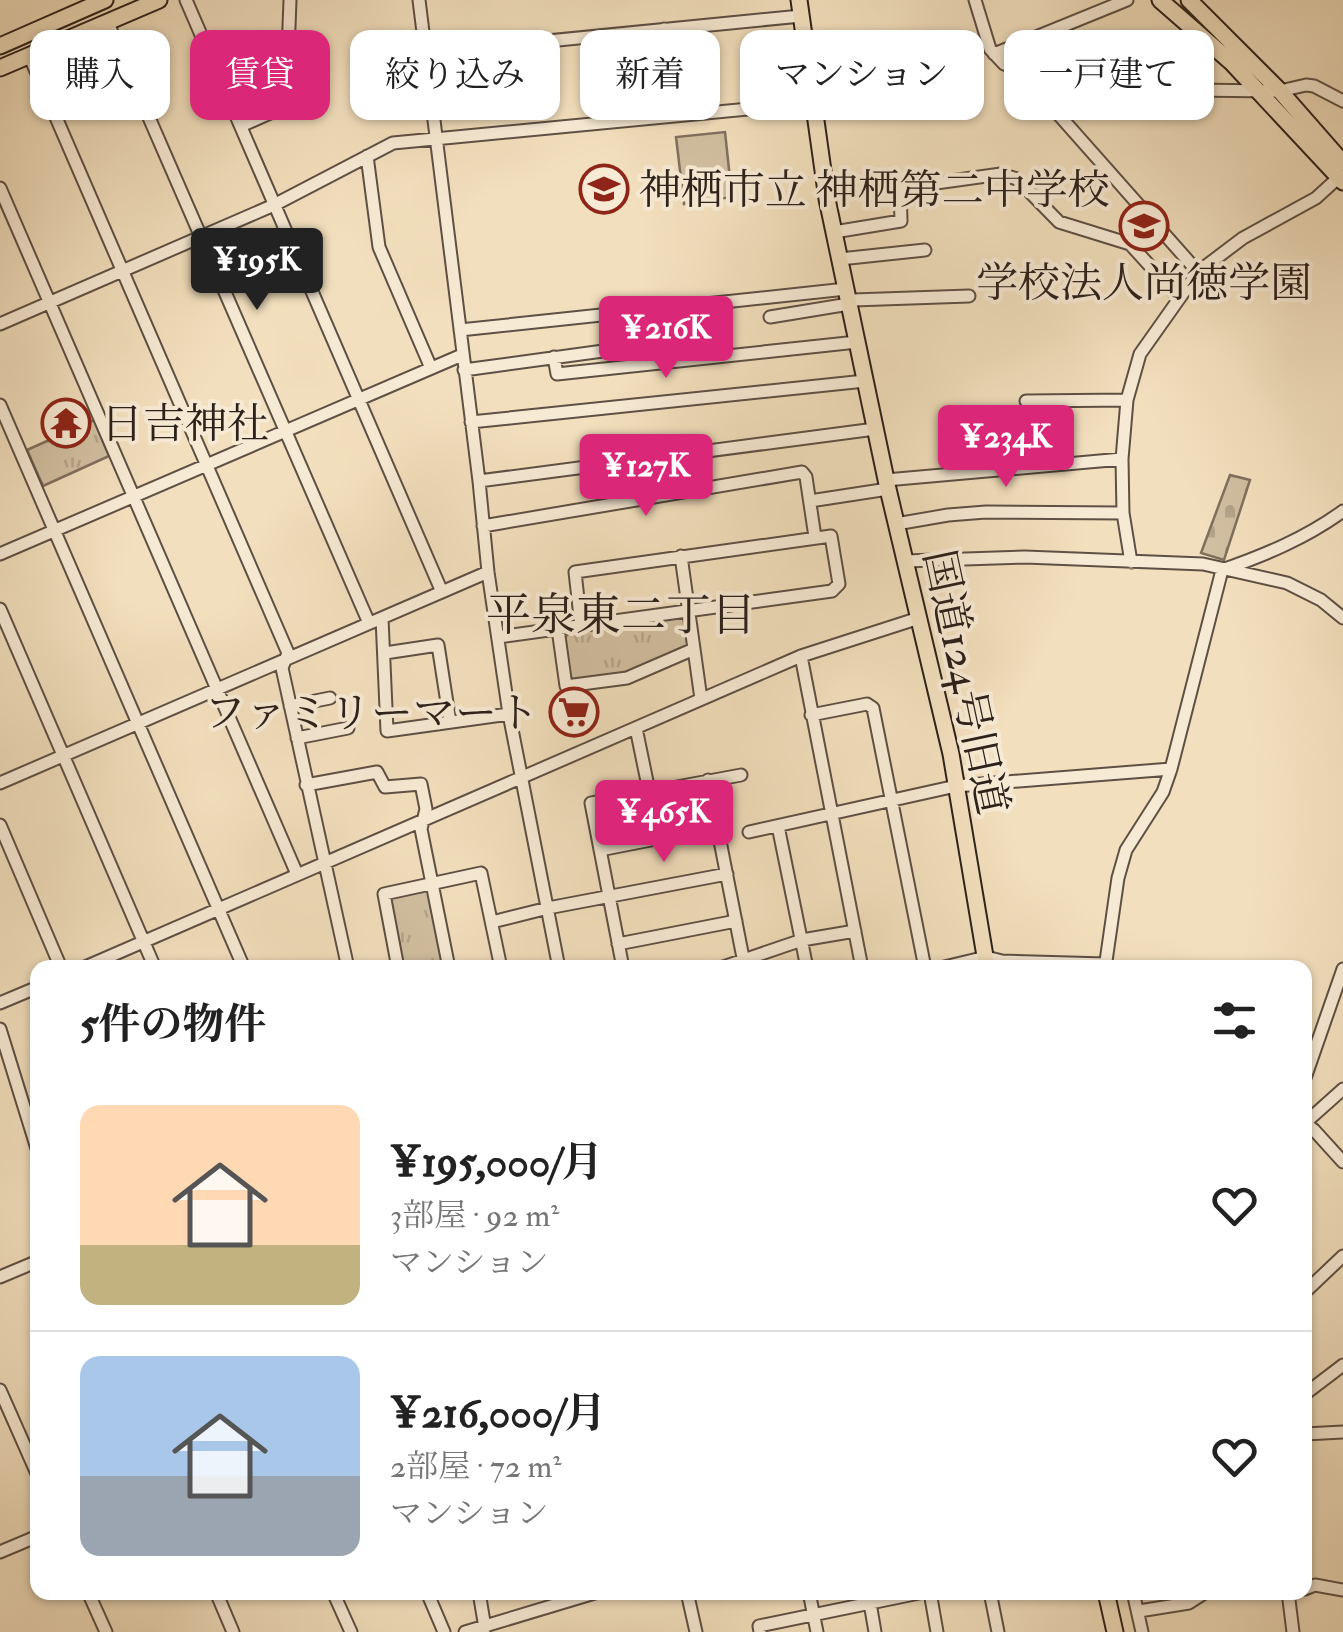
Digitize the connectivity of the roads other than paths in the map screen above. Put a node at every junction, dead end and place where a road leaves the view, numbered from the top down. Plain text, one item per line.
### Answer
1 (105, 0) edge
2 (159, 0) edge
3 (186, 0) edge
4 (290, 0) edge
5 (419, 0) edge
6 (975, 0) edge
7 (1127, 0) edge
8 (1160, 0) edge
9 (1189, 0) edge
10 (800, 8) edge
11 (107, 21) junction
12 (664, 29) joint
13 (423, 30) edge
14 (560, 39) edge
15 (0, 46) edge
16 (994, 54) junction
17 (29, 55) junction
18 (1004, 64) edge
19 (0, 68) edge
20 (1214, 90) edge
21 (1258, 91) junction
22 (1280, 91) junction
23 (1343, 101) edge
24 (434, 120) edge
25 (631, 120) edge
26 (814, 120) edge
27 (1063, 120) edge
28 (240, 126) junction
29 (436, 139) junction
30 (367, 156) junction
31 (1342, 168) edge
32 (0, 188) edge
33 (274, 205) junction
34 (834, 232) junction
35 (202, 237) junction
36 (925, 250) dead end
37 (840, 260) junction
38 (122, 271) junction
39 (1198, 272) junction
40 (847, 296) junction
41 (969, 296) dead end
42 (1179, 298) junction
43 (50, 303) junction
44 (770, 317) dead end
45 (0, 324) edge
46 (460, 330) junction
47 (857, 342) junction
48 (647, 345) dead end
49 (462, 355) junction
50 (554, 358) junction
51 (431, 368) junction
52 (464, 370) junction
53 (865, 381) junction
54 (360, 400) junction
55 (1026, 400) dead end
56 (1127, 400) junction
57 (0, 405) edge
58 (472, 422) junction
59 (875, 429) junction
60 (285, 430) junction
61 (697, 453) junction
62 (1122, 459) junction
63 (207, 464) junction
64 (479, 481) junction
65 (887, 485) junction
66 (703, 488) junction
67 (134, 496) junction
68 (810, 502) junction
69 (1343, 510) edge
70 (1123, 512) junction
71 (896, 524) junction
72 (483, 526) junction
73 (54, 531) junction
74 (815, 538) junction
75 (0, 554) edge
76 (682, 556) junction
77 (905, 561) junction
78 (1131, 562) junction
79 (1228, 568) junction
80 (488, 572) junction
81 (442, 592) junction
82 (0, 609) edge
83 (690, 612) junction
84 (382, 618) junction
85 (919, 618) junction
86 (1343, 618) edge
87 (368, 623) junction
88 (581, 626) junction
89 (558, 630) junction
90 (498, 637) junction
91 (694, 649) junction
92 (385, 652) junction
93 (801, 656) junction
94 (285, 660) junction
95 (217, 690) junction
96 (330, 698) dead end
97 (700, 699) junction
98 (290, 706) junction
99 (509, 714) junction
100 (811, 715) junction
101 (450, 722) junction
102 (138, 724) junction
103 (348, 728) dead end
104 (636, 728) junction
105 (297, 738) junction
106 (64, 756) junction
107 (1171, 768) junction
108 (741, 775) dead end
109 (522, 778) junction
110 (708, 780) junction
111 (0, 783) edge
112 (306, 785) junction
113 (956, 786) junction
114 (649, 791) junction
115 (892, 800) junction
116 (833, 813) junction
117 (422, 820) junction
118 (0, 825) edge
119 (778, 826) junction
120 (717, 827) junction
121 (749, 832) dead end
122 (600, 850) junction
123 (324, 862) junction
124 (296, 874) junction
125 (727, 874) junction
126 (432, 882) junction
127 (609, 896) junction
128 (218, 908) junction
129 (548, 908) junction
130 (736, 921) junction
131 (492, 922) junction
132 (855, 931) junction
133 (802, 940) junction
134 (144, 941) junction
135 (618, 944) junction
136 (58, 960) edge
137 (101, 960) edge
138 (152, 960) edge
139 (241, 960) edge
140 (346, 960) edge
141 (396, 960) edge
142 (448, 960) edge
143 (499, 960) edge
144 (558, 960) edge
145 (621, 960) edge
146 (743, 960) edge
147 (754, 960) edge
148 (806, 960) edge
149 (860, 960) edge
150 (922, 960) edge
151 (987, 960) edge
152 (1106, 960) edge
153 (1343, 969) edge
154 (30, 990) edge
155 (0, 1003) edge
156 (0, 1029) edge
157 (1312, 1058) edge
158 (1343, 1089) edge
159 (1312, 1125) edge
160 (30, 1126) edge
161 (1312, 1129) edge
162 (1343, 1162) edge
163 (1343, 1256) edge
164 (30, 1264) edge
165 (0, 1277) edge
166 (1312, 1285) edge
167 (1343, 1365) edge
168 (1312, 1389) edge
169 (0, 1390) edge
170 (1343, 1432) edge
171 (1312, 1434) edge
172 (30, 1458) edge
173 (30, 1539) edge
174 (0, 1552) edge
175 (1312, 1586) edge
176 (1343, 1590) edge
177 (92, 1600) edge
178 (219, 1600) edge
179 (336, 1600) edge
180 (430, 1600) edge
181 (480, 1600) edge
182 (573, 1600) edge
183 (689, 1600) edge
184 (811, 1600) edge
185 (881, 1600) edge
186 (929, 1600) edge
187 (992, 1600) edge
188 (1108, 1600) edge
189 (1135, 1600) edge
190 (1194, 1600) edge
191 (1290, 1600) edge
192 (870, 1602) junction
193 (1138, 1612) junction
194 (814, 1614) junction
195 (486, 1628) edge
196 (106, 1632) edge
197 (233, 1632) edge
198 (350, 1632) edge
199 (444, 1632) edge
200 (465, 1632) edge
201 (696, 1632) edge
202 (760, 1632) edge
203 (818, 1632) edge
204 (875, 1632) edge
205 (938, 1632) edge
206 (998, 1632) edge
207 (1115, 1632) edge
208 (1142, 1632) edge
209 (1292, 1632) edge

1 - 15 highway
2 - 11 highway
3 - 28 street
4 - 28 street
5 - 13 street
6 - 16 street
7 - 16 street
8 - 21 highway
9 - 22 highway
10 - 12 street
11 - 17 highway
11 - 35 street
12 - 14 street
16 - 18 street
17 - 19 highway
17 - 38 street
20 - 21 street
21 - 22 street
21 - 31 highway
22 - 23 street
22 - 31 highway
24 - 29 street
25 - 29 street
26 - 34 highway, 国道124号旧道
27 - 39 street
28 - 33 street
29 - 30 street
29 - 46 street
30 - 33 street
30 - 51 street
31 - 39 street
32 - 43 street
33 - 35 street
33 - 54 street
34 - 37 highway, 国道124号旧道
34 - 42 street
35 - 38 street
35 - 60 street
36 - 37 street
37 - 40 highway, 国道124号旧道
38 - 43 street
38 - 63 street
39 - 42 street
40 - 41 street
40 - 44 street
40 - 46 street
40 - 47 highway, 国道124号旧道
42 - 56 street
43 - 45 street
43 - 67 street
46 - 49 street
47 - 50 street
47 - 53 highway, 国道124号旧道
48 - 50 street
49 - 51 street
49 - 52 street
50 - 52 street
51 - 54 street
52 - 58 street
53 - 58 street
53 - 59 highway, 国道124号旧道
54 - 60 street
54 - 81 street
55 - 56 street
56 - 62 street
57 - 73 street
58 - 64 street
59 - 61 street
59 - 65 highway, 国道124号旧道
60 - 63 street
60 - 87 street
61 - 64 street
61 - 66 street
62 - 65 street
62 - 70 street
63 - 67 street
63 - 94 street
64 - 72 street
65 - 68 street
65 - 71 highway, 国道124号旧道
66 - 68 street
66 - 72 street
67 - 73 street
67 - 95 street
68 - 74 street
69 - 79 street
70 - 71 street
70 - 78 street
71 - 77 highway, 国道124号旧道
72 - 80 street
73 - 75 street
73 - 102 street
74 - 76 street
74 - 83 street
76 - 83 street
76 - 88 street
77 - 78 street
77 - 85 highway, 国道124号旧道
78 - 79 street
79 - 86 street
79 - 107 street
80 - 81 street
80 - 90 street
81 - 84 street
82 - 106 street
83 - 88 street
83 - 91 street
84 - 87 street
84 - 92 street
85 - 93 street
85 - 113 highway, 国道124号旧道
87 - 94 street
88 - 89 street
89 - 90 street
89 - 91 street
90 - 99 street
91 - 97 street
92 - 101 street
92 - 101 street
93 - 97 street
93 - 100 street
94 - 95 street
94 - 98 street
95 - 102 street
95 - 124 street
96 - 98 street
97 - 104 street
98 - 105 street
99 - 101 street
99 - 109 street
100 - 115 street
100 - 116 street
102 - 106 street
102 - 128 street
103 - 105 street
104 - 109 street
104 - 114 street
105 - 112 street
106 - 111 street
106 - 134 street
107 - 113 street
107 - 152 street
108 - 110 street
109 - 117 street
109 - 129 street
110 - 114 street
110 - 120 street
112 - 117 street
112 - 123 street
113 - 115 street
113 - 151 highway, 国道124号旧道
114 - 122 street
115 - 116 street
115 - 150 street
116 - 119 street
116 - 132 street
117 - 123 street
117 - 126 street
118 - 136 street
119 - 121 street
119 - 133 street
120 - 122 street
120 - 125 street
122 - 127 street
123 - 124 street
123 - 140 street
124 - 128 street
125 - 127 street
125 - 130 street
126 - 131 street
126 - 141 street
126 - 142 street
127 - 129 street
127 - 135 street
128 - 134 street
128 - 139 street
129 - 131 street
129 - 144 street
130 - 135 street
130 - 146 street
131 - 143 street
132 - 133 street
132 - 149 street
133 - 147 street
133 - 148 street
134 - 137 street
134 - 138 street
135 - 145 street
153 - 157 street
154 - 155 street
156 - 160 street
158 - 159 street
161 - 162 street
163 - 166 street
164 - 165 street
167 - 168 street
169 - 172 street
170 - 171 street
173 - 174 street
175 - 176 street
177 - 196 street
178 - 197 street
179 - 198 street
180 - 199 street
181 - 195 street
182 - 195 street
183 - 201 street
184 - 194 street
185 - 192 street
186 - 205 street
187 - 206 street
188 - 207 highway
189 - 193 street
190 - 193 street
191 - 209 street
192 - 194 street
192 - 204 street
193 - 208 street
194 - 202 street
194 - 203 street
195 - 200 street

